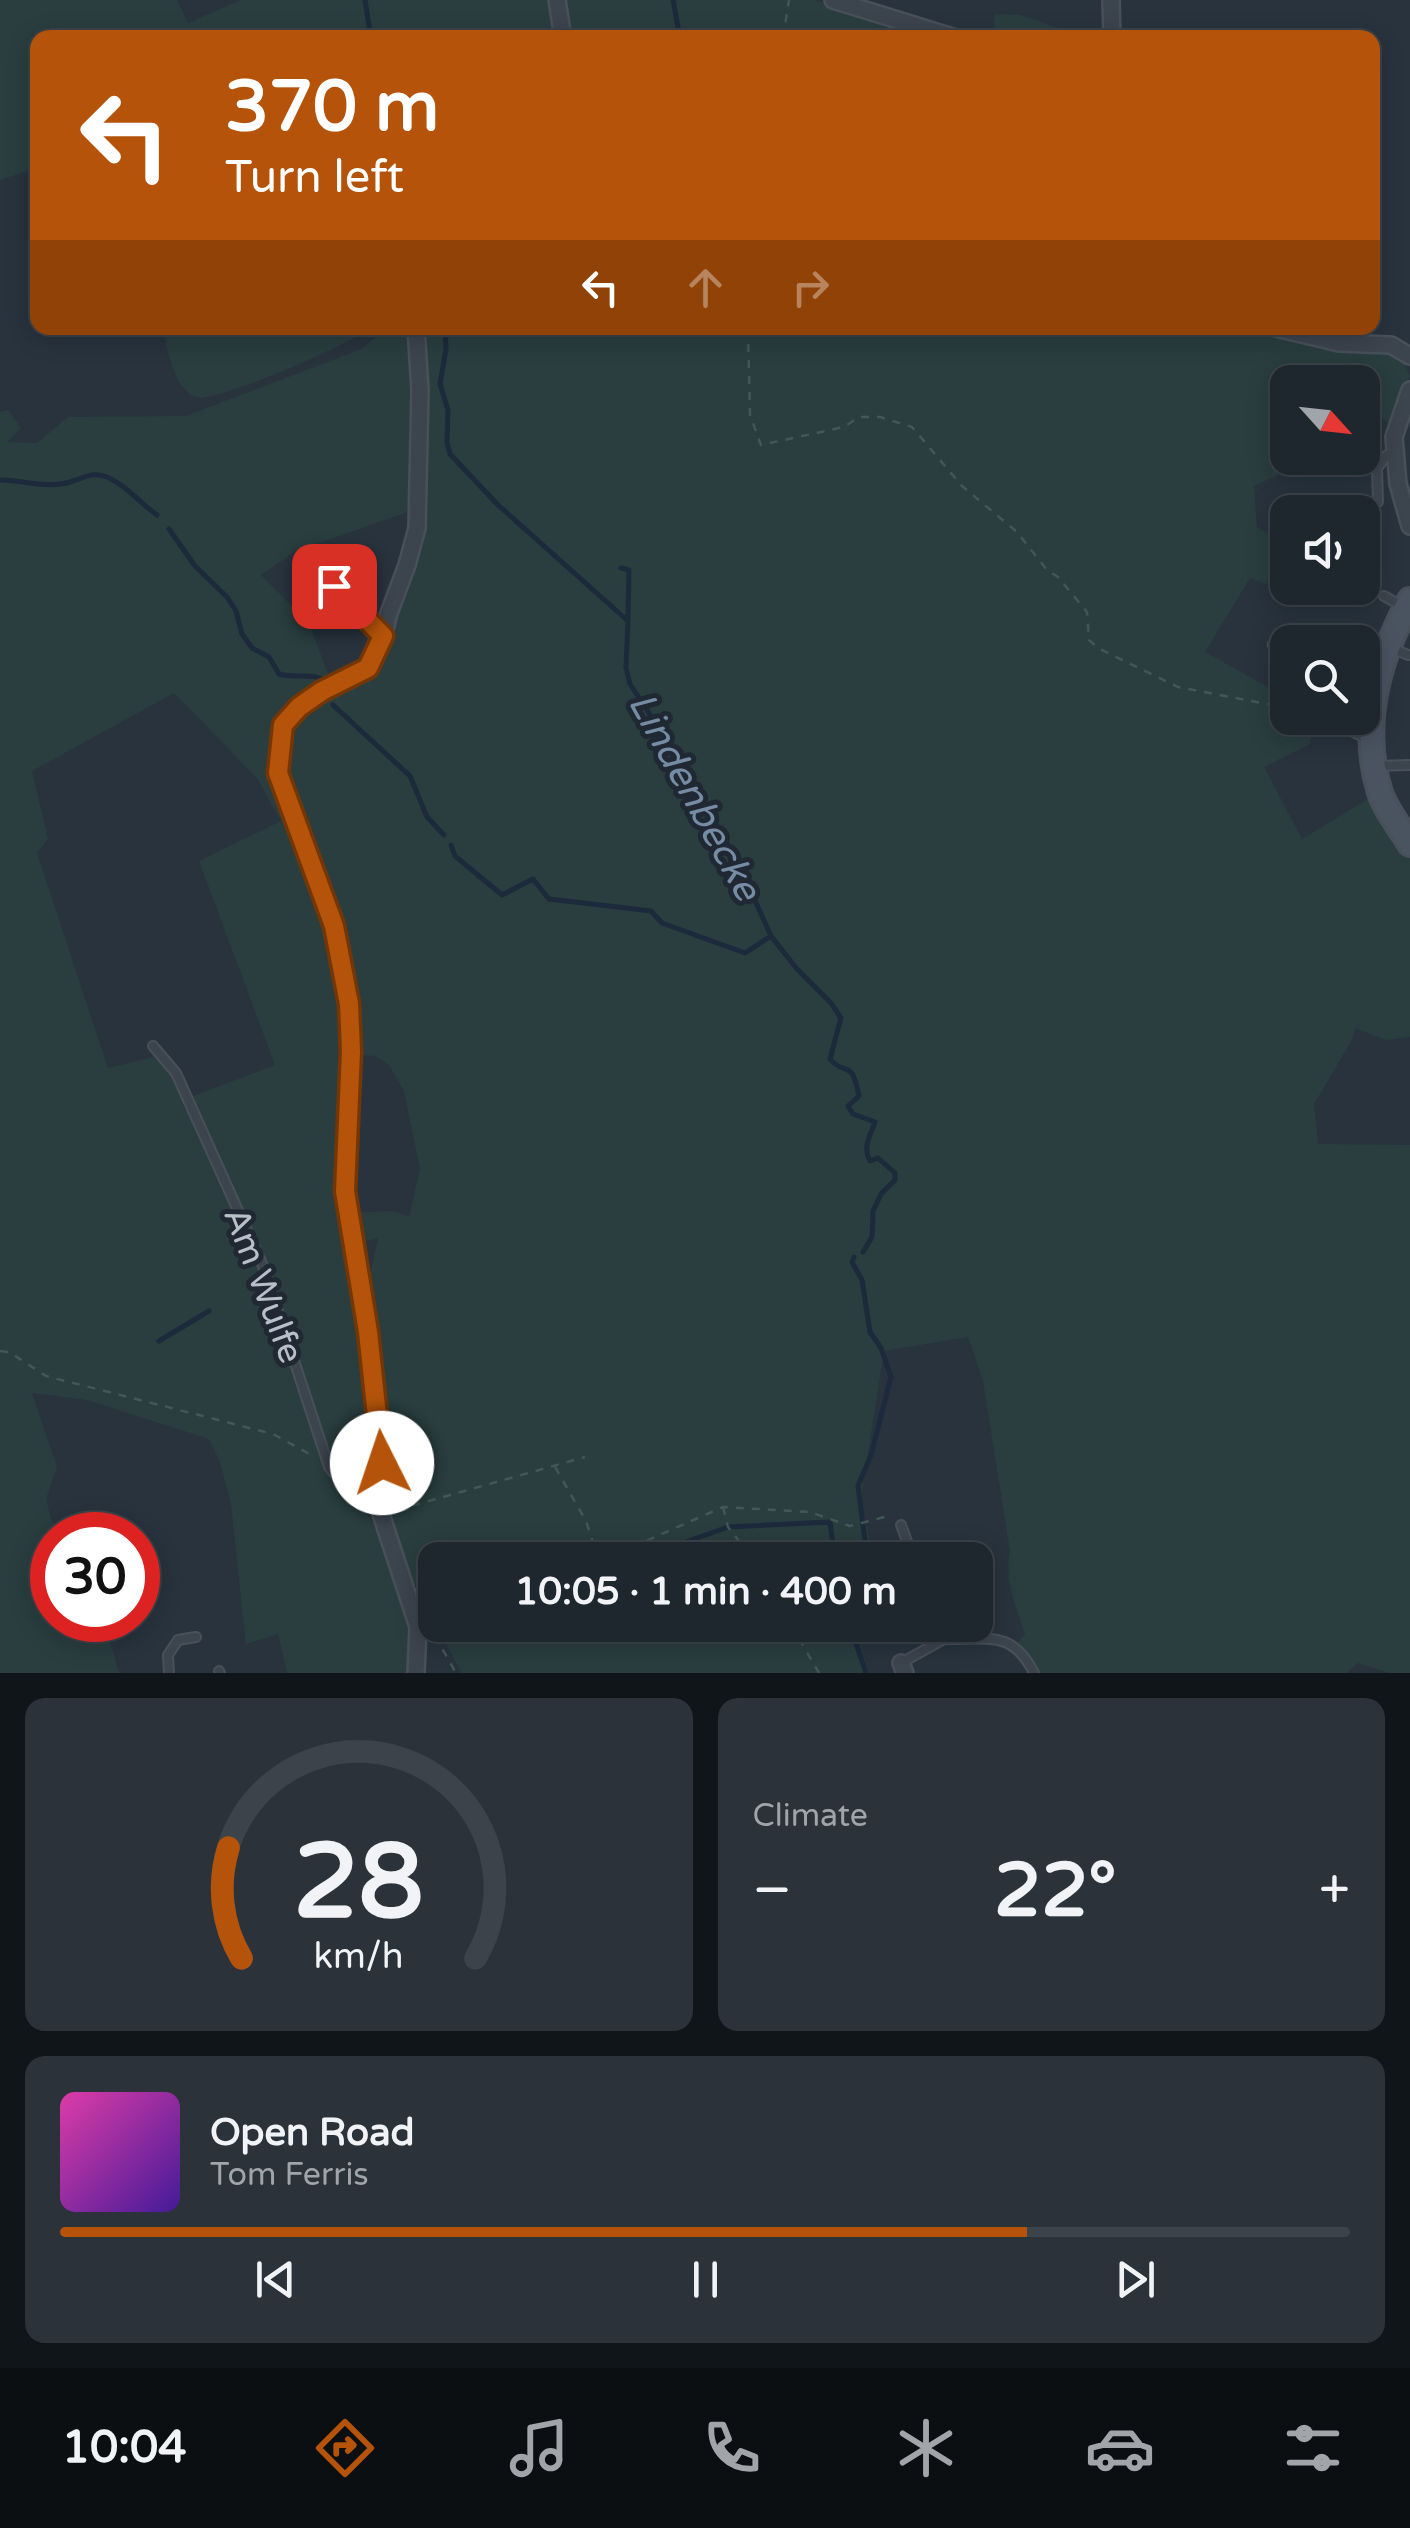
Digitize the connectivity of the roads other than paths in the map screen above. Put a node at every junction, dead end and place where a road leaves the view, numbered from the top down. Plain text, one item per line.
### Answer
1 (557, 0) edge
2 (833, 0) edge
3 (1111, 0) edge
4 (561, 30) edge
5 (930, 30) edge
6 (1112, 30) edge
7 (416, 335) edge
8 (1303, 335) edge
9 (1410, 356) edge
10 (1410, 390) edge
11 (1395, 454) junction
12 (1378, 495) edge
13 (1410, 526) edge
14 (334, 586) dead end
15 (1384, 596) dead end
16 (1408, 604) edge
17 (383, 636) junction
18 (1397, 644) edge
19 (1360, 735) edge
20 (1372, 740) junction
21 (1376, 766) junction
22 (1410, 766) edge
23 (1410, 844) edge
24 (154, 1046) dead end
25 (381, 1514) junction
26 (901, 1525) road end
27 (907, 1542) edge
28 (196, 1637) dead end
29 (993, 1641) edge
30 (940, 1642) edge
31 (903, 1668) edge
32 (168, 1673) edge
33 (416, 1673) edge
34 (1034, 1673) edge

1 - 4 street
2 - 5 street
3 - 6 street
7 - 17 street
8 - 9 street
10 - 11 street
11 - 12 lane
11 - 13 street
14 - 17 lane
15 - 16 lane
16 - 18 street
17 - 25 street
18 - 20 street
19 - 20 lane
20 - 21 street
21 - 22 lane
21 - 23 street
24 - 25 lane, Am Wulfe
25 - 33 street
26 - 27 lane
28 - 32 lane
29 - 34 lane
30 - 31 lane

